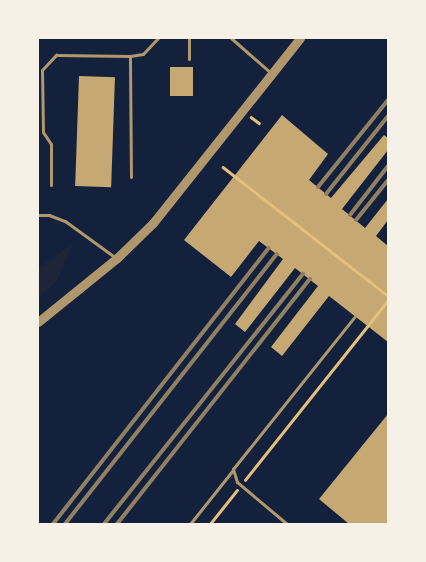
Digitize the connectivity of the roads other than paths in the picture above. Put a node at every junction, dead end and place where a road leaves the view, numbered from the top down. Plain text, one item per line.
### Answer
1 (158, 38) edge
2 (189, 38) edge
3 (231, 38) edge
4 (300, 38) edge
5 (130, 56) junction
6 (189, 59) dead end
7 (271, 73) junction
8 (131, 177) dead end
9 (51, 185) dead end
10 (38, 215) edge
11 (117, 258) junction
12 (355, 316) dead end
13 (38, 322) edge
14 (233, 469) junction
15 (190, 524) edge
16 (287, 524) edge

1 - 5 lane
2 - 6 lane
3 - 7 lane
4 - 7 street
5 - 8 lane
5 - 9 lane
7 - 11 street
10 - 11 lane
11 - 13 street
12 - 14 lane
14 - 15 lane
14 - 16 lane

